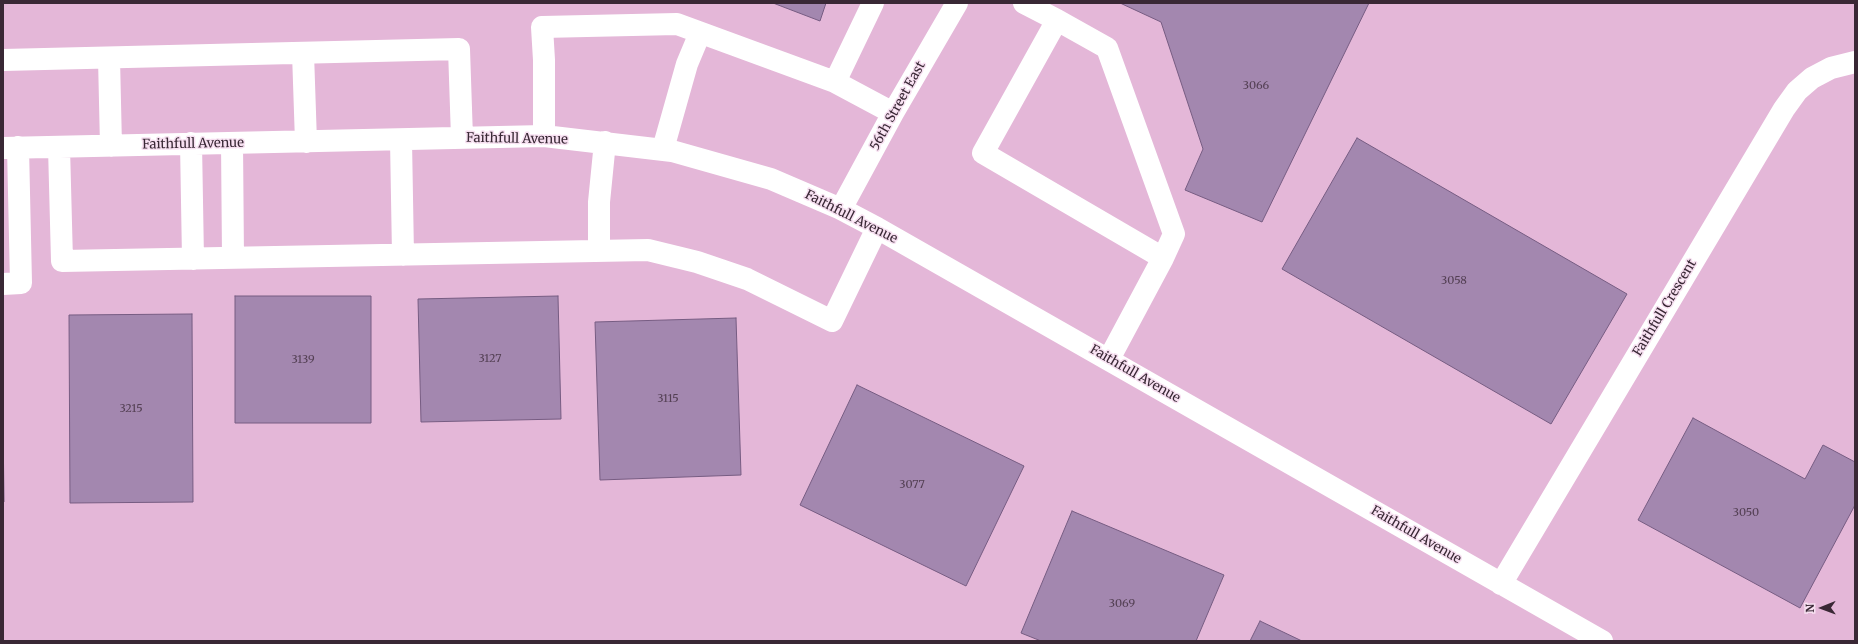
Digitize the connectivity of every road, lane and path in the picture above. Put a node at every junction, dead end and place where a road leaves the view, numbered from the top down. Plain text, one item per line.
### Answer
1 (873, 3) edge
2 (956, 3) edge
3 (1024, 3) edge
4 (1057, 20) junction
5 (700, 33) junction
6 (303, 53) junction
7 (109, 58) junction
8 (3, 60) edge
9 (1855, 62) edge
10 (834, 82) junction
11 (893, 113) junction
12 (544, 136) junction
13 (462, 138) junction
14 (401, 140) junction
15 (306, 142) junction
16 (605, 142) junction
17 (232, 143) junction
18 (191, 144) junction
19 (111, 146) junction
20 (10, 147) edge
21 (59, 147) junction
22 (663, 149) junction
23 (841, 209) junction
24 (877, 228) junction
25 (599, 251) junction
26 (403, 255) junction
27 (233, 258) junction
28 (1163, 258) junction
29 (193, 259) junction
30 (3, 284) edge
31 (1109, 359) junction
32 (1501, 584) junction
33 (1602, 641) edge

1 - 10 street
2 - 11 street, 56th Street East
3 - 4 street
4 - 28 street
4 - 28 street
5 - 10 street
5 - 12 street
5 - 22 street
6 - 7 street
6 - 13 street
6 - 15 street
7 - 8 street
7 - 19 street
9 - 32 street, Faithfull Crescent
10 - 11 street
11 - 23 street, 56th Street East
12 - 13 street, Faithfull Avenue
12 - 16 street, Faithfull Avenue
13 - 14 street, Faithfull Avenue
14 - 15 street, Faithfull Avenue
14 - 26 street
15 - 17 street, Faithfull Avenue
16 - 22 street, Faithfull Avenue
16 - 25 street
17 - 18 street, Faithfull Avenue
17 - 27 street
18 - 19 street, Faithfull Avenue
18 - 29 street
19 - 21 street, Faithfull Avenue
20 - 21 street, Faithfull Avenue
20 - 30 street
21 - 29 street
22 - 23 street, Faithfull Avenue
23 - 24 street, Faithfull Avenue
24 - 25 street
24 - 31 street, Faithfull Avenue
25 - 26 street
26 - 27 street
27 - 29 street
28 - 31 street
31 - 32 street, Faithfull Avenue
32 - 33 street, Faithfull Avenue

